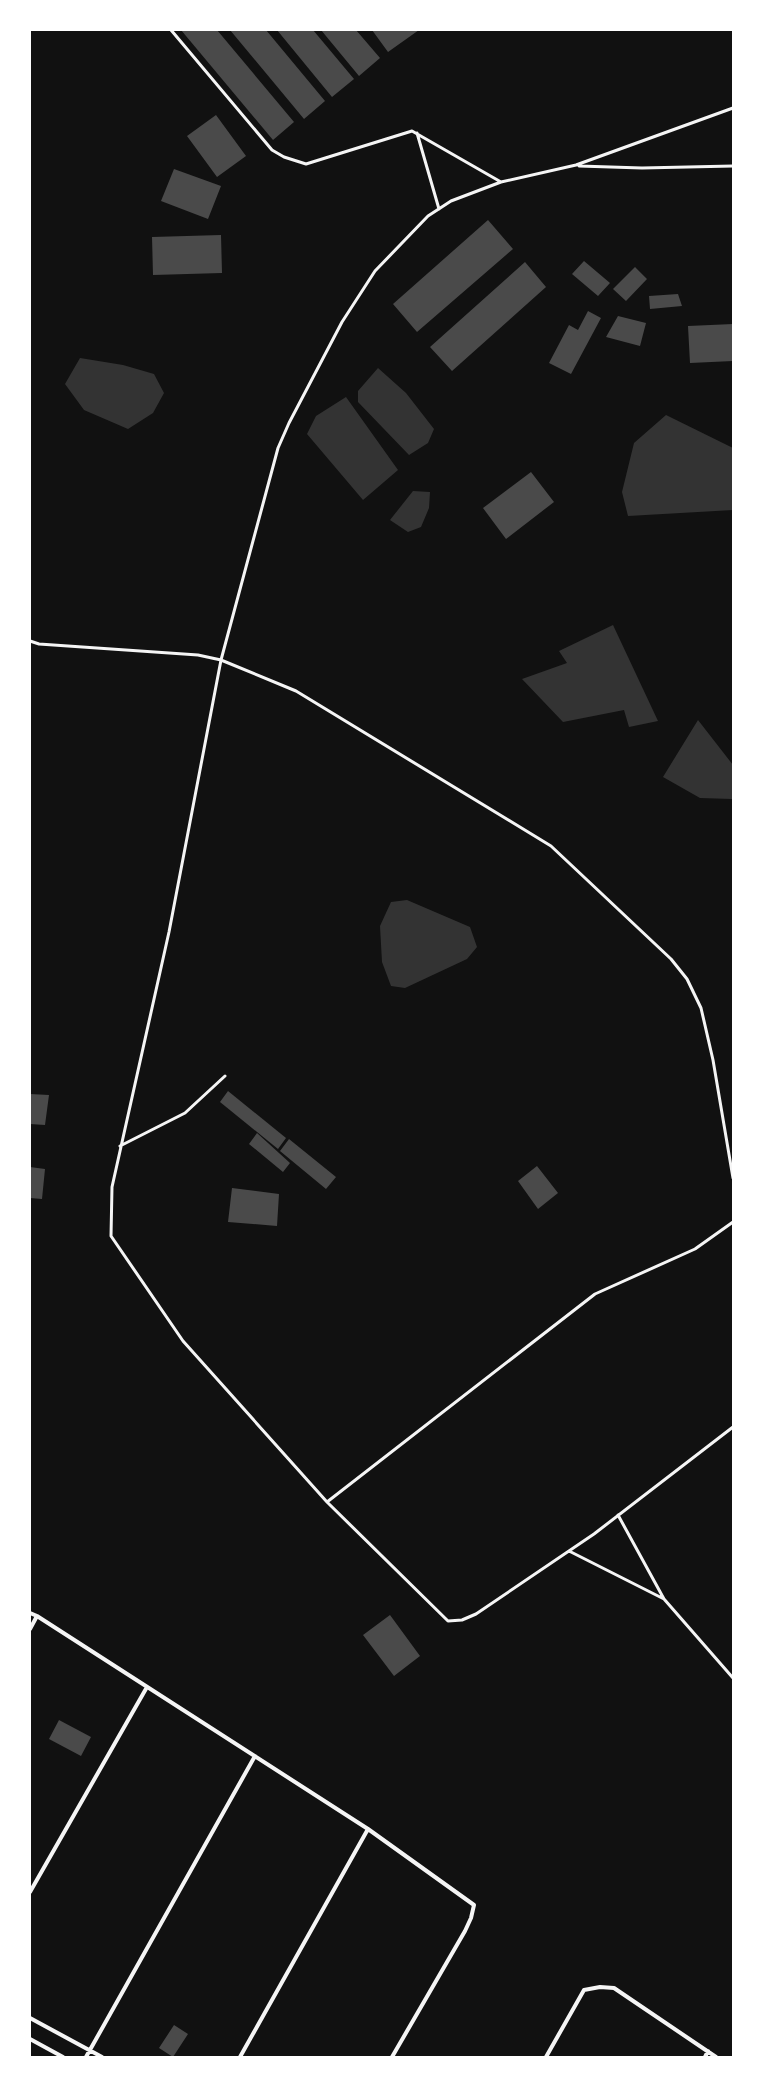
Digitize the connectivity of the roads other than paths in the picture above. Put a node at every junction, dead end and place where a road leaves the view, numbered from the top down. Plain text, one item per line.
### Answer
1 (171, 30) edge
2 (733, 108) edge
3 (417, 133) junction
4 (576, 165) junction
5 (733, 166) edge
6 (501, 182) junction
7 (439, 209) junction
8 (30, 642) edge
9 (221, 660) junction
10 (225, 1076) dead end
11 (120, 1146) junction
12 (733, 1178) edge
13 (733, 1222) edge
14 (733, 1428) edge
15 (327, 1502) junction
16 (618, 1515) junction
17 (569, 1551) junction
18 (664, 1599) junction
19 (30, 1613) edge
20 (38, 1616) junction
21 (30, 1629) edge
22 (733, 1678) edge
23 (147, 1687) junction
24 (255, 1756) junction
25 (368, 1829) junction
26 (30, 1892) edge
27 (30, 2018) edge
28 (30, 2039) edge
29 (90, 2050) junction
30 (708, 2051) junction
31 (63, 2057) edge
32 (86, 2057) edge
33 (102, 2057) edge
34 (240, 2057) edge
35 (392, 2057) edge
36 (546, 2057) edge
37 (705, 2057) edge
38 (716, 2057) edge

1 - 3 lane
2 - 4 lane
3 - 6 lane
3 - 7 lane
4 - 5 lane
4 - 6 lane
6 - 7 lane
7 - 9 lane
8 - 9 lane
9 - 11 lane
9 - 12 lane
10 - 11 lane
11 - 15 lane
13 - 15 lane
14 - 16 lane
15 - 17 lane
16 - 17 lane
16 - 18 lane
17 - 18 lane
18 - 22 lane
19 - 20 street
20 - 21 street
20 - 23 street
23 - 24 street
23 - 26 street
24 - 25 street
24 - 29 street
25 - 34 street
25 - 35 street
27 - 29 street
28 - 31 street
29 - 32 street
29 - 33 street
30 - 36 street
30 - 37 street
30 - 38 street

